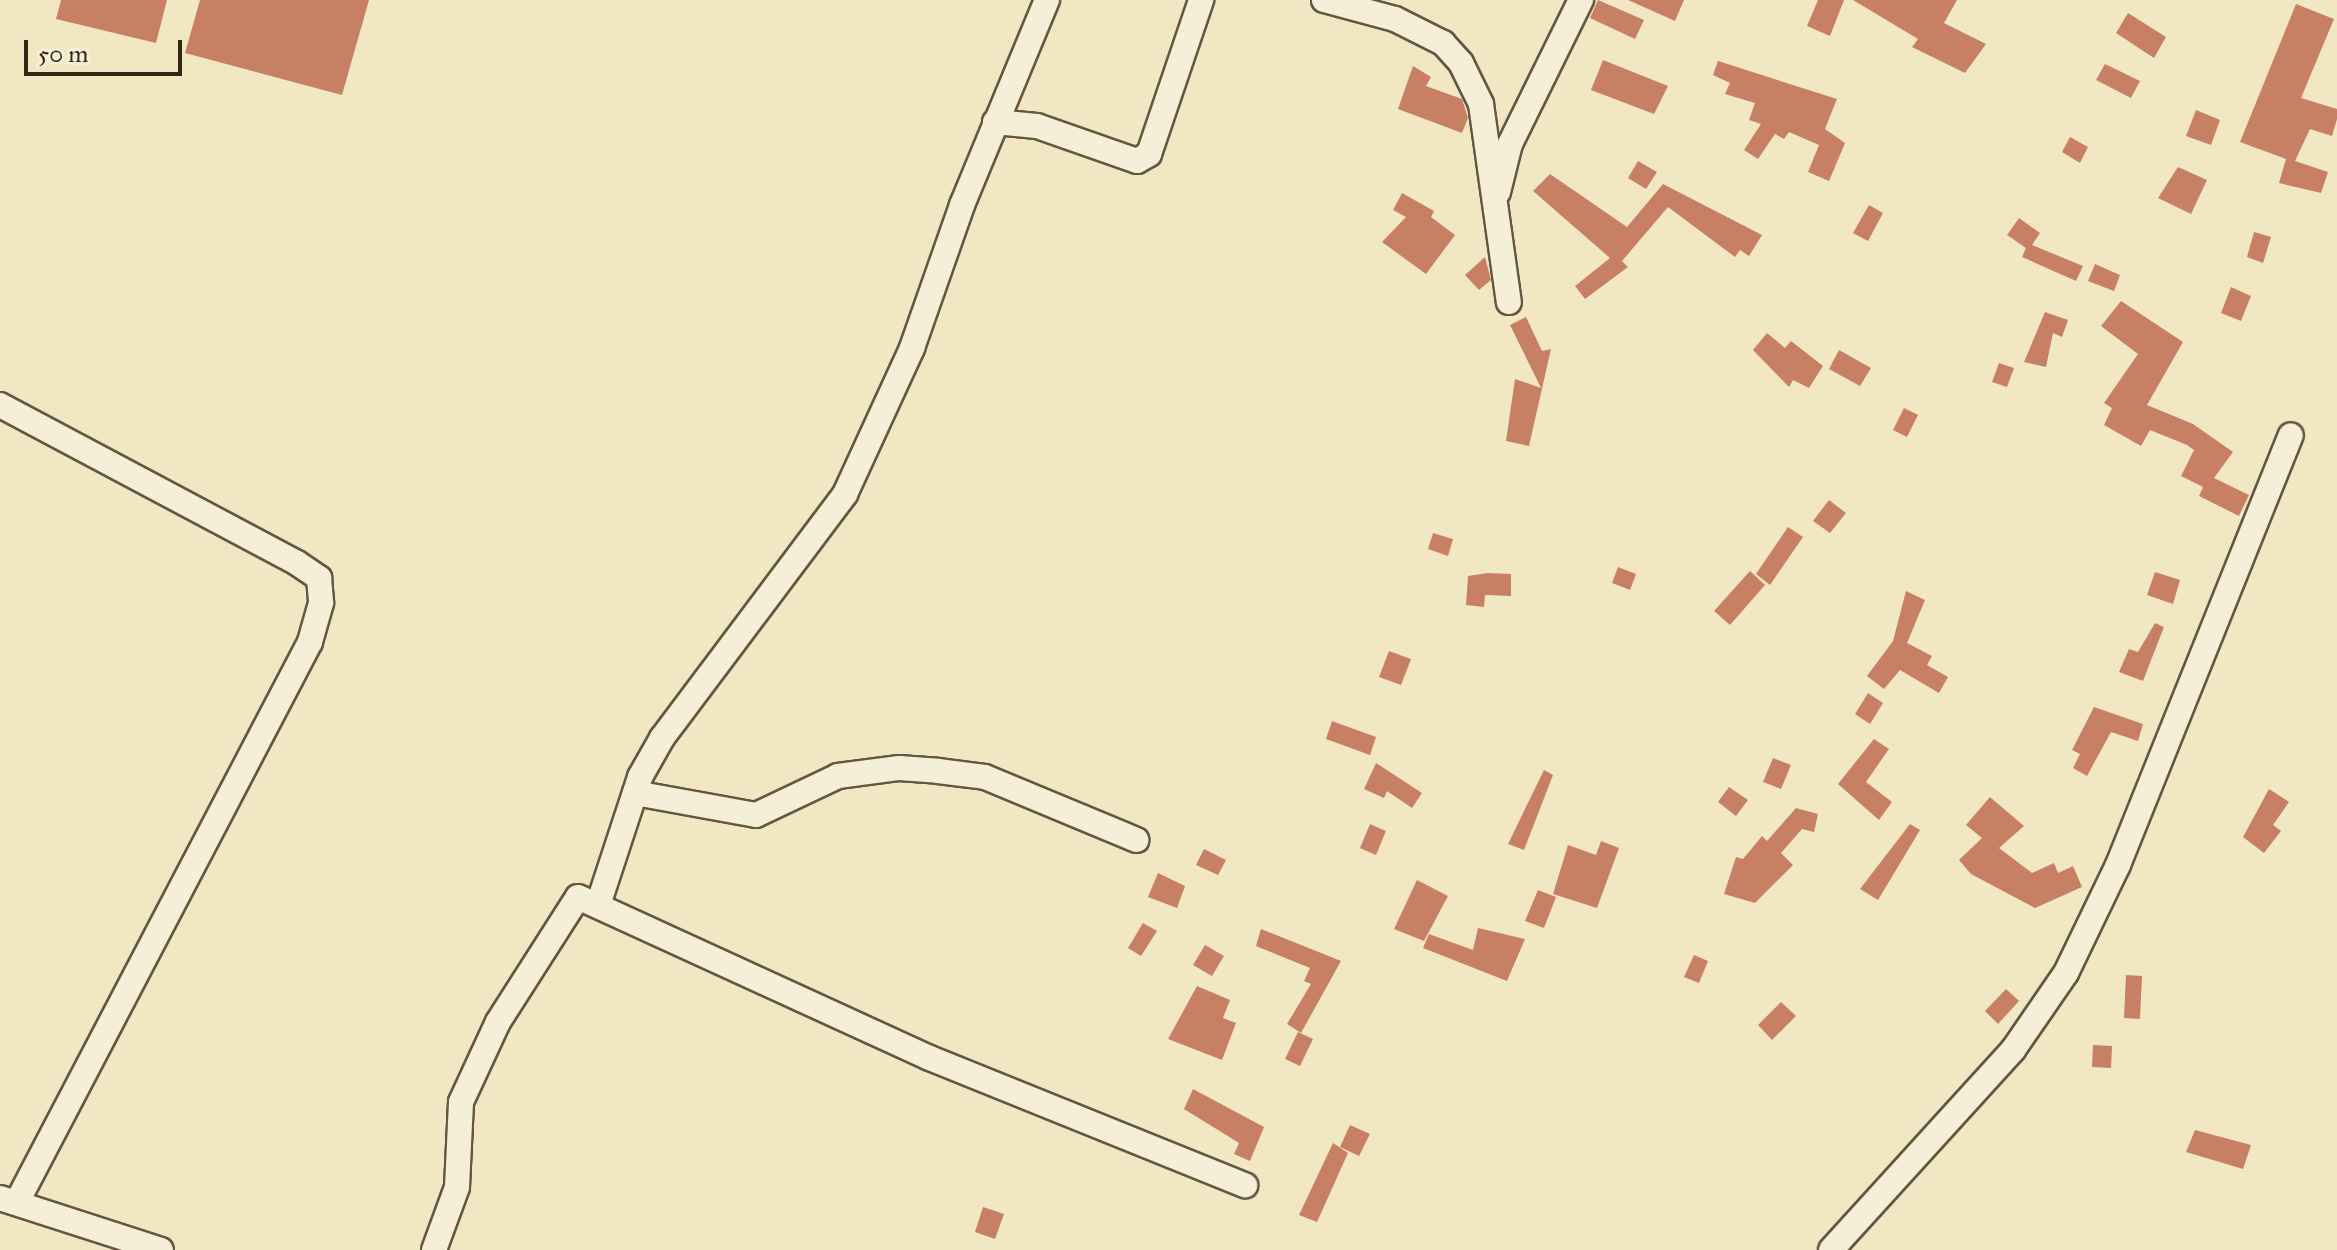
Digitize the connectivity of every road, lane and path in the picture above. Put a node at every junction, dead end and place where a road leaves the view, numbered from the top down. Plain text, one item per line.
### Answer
1 (1047, 0) edge
2 (1201, 0) edge
3 (1324, 0) edge
4 (1581, 0) edge
5 (995, 122) junction
6 (1495, 206) junction
7 (1509, 302) dead end
8 (0, 405) edge
9 (2291, 435) dead end
10 (635, 793) junction
11 (1136, 840) dead end
12 (599, 902) junction
13 (1245, 1185) dead end
14 (9, 1200) edge
15 (161, 1250) edge
16 (434, 1250) edge
17 (1831, 1250) edge

1 - 5 street
2 - 5 street
3 - 6 street
4 - 6 street
5 - 10 street
6 - 7 street
8 - 14 street
9 - 17 street
10 - 11 street
10 - 12 street
12 - 13 street
12 - 16 street
14 - 15 street

